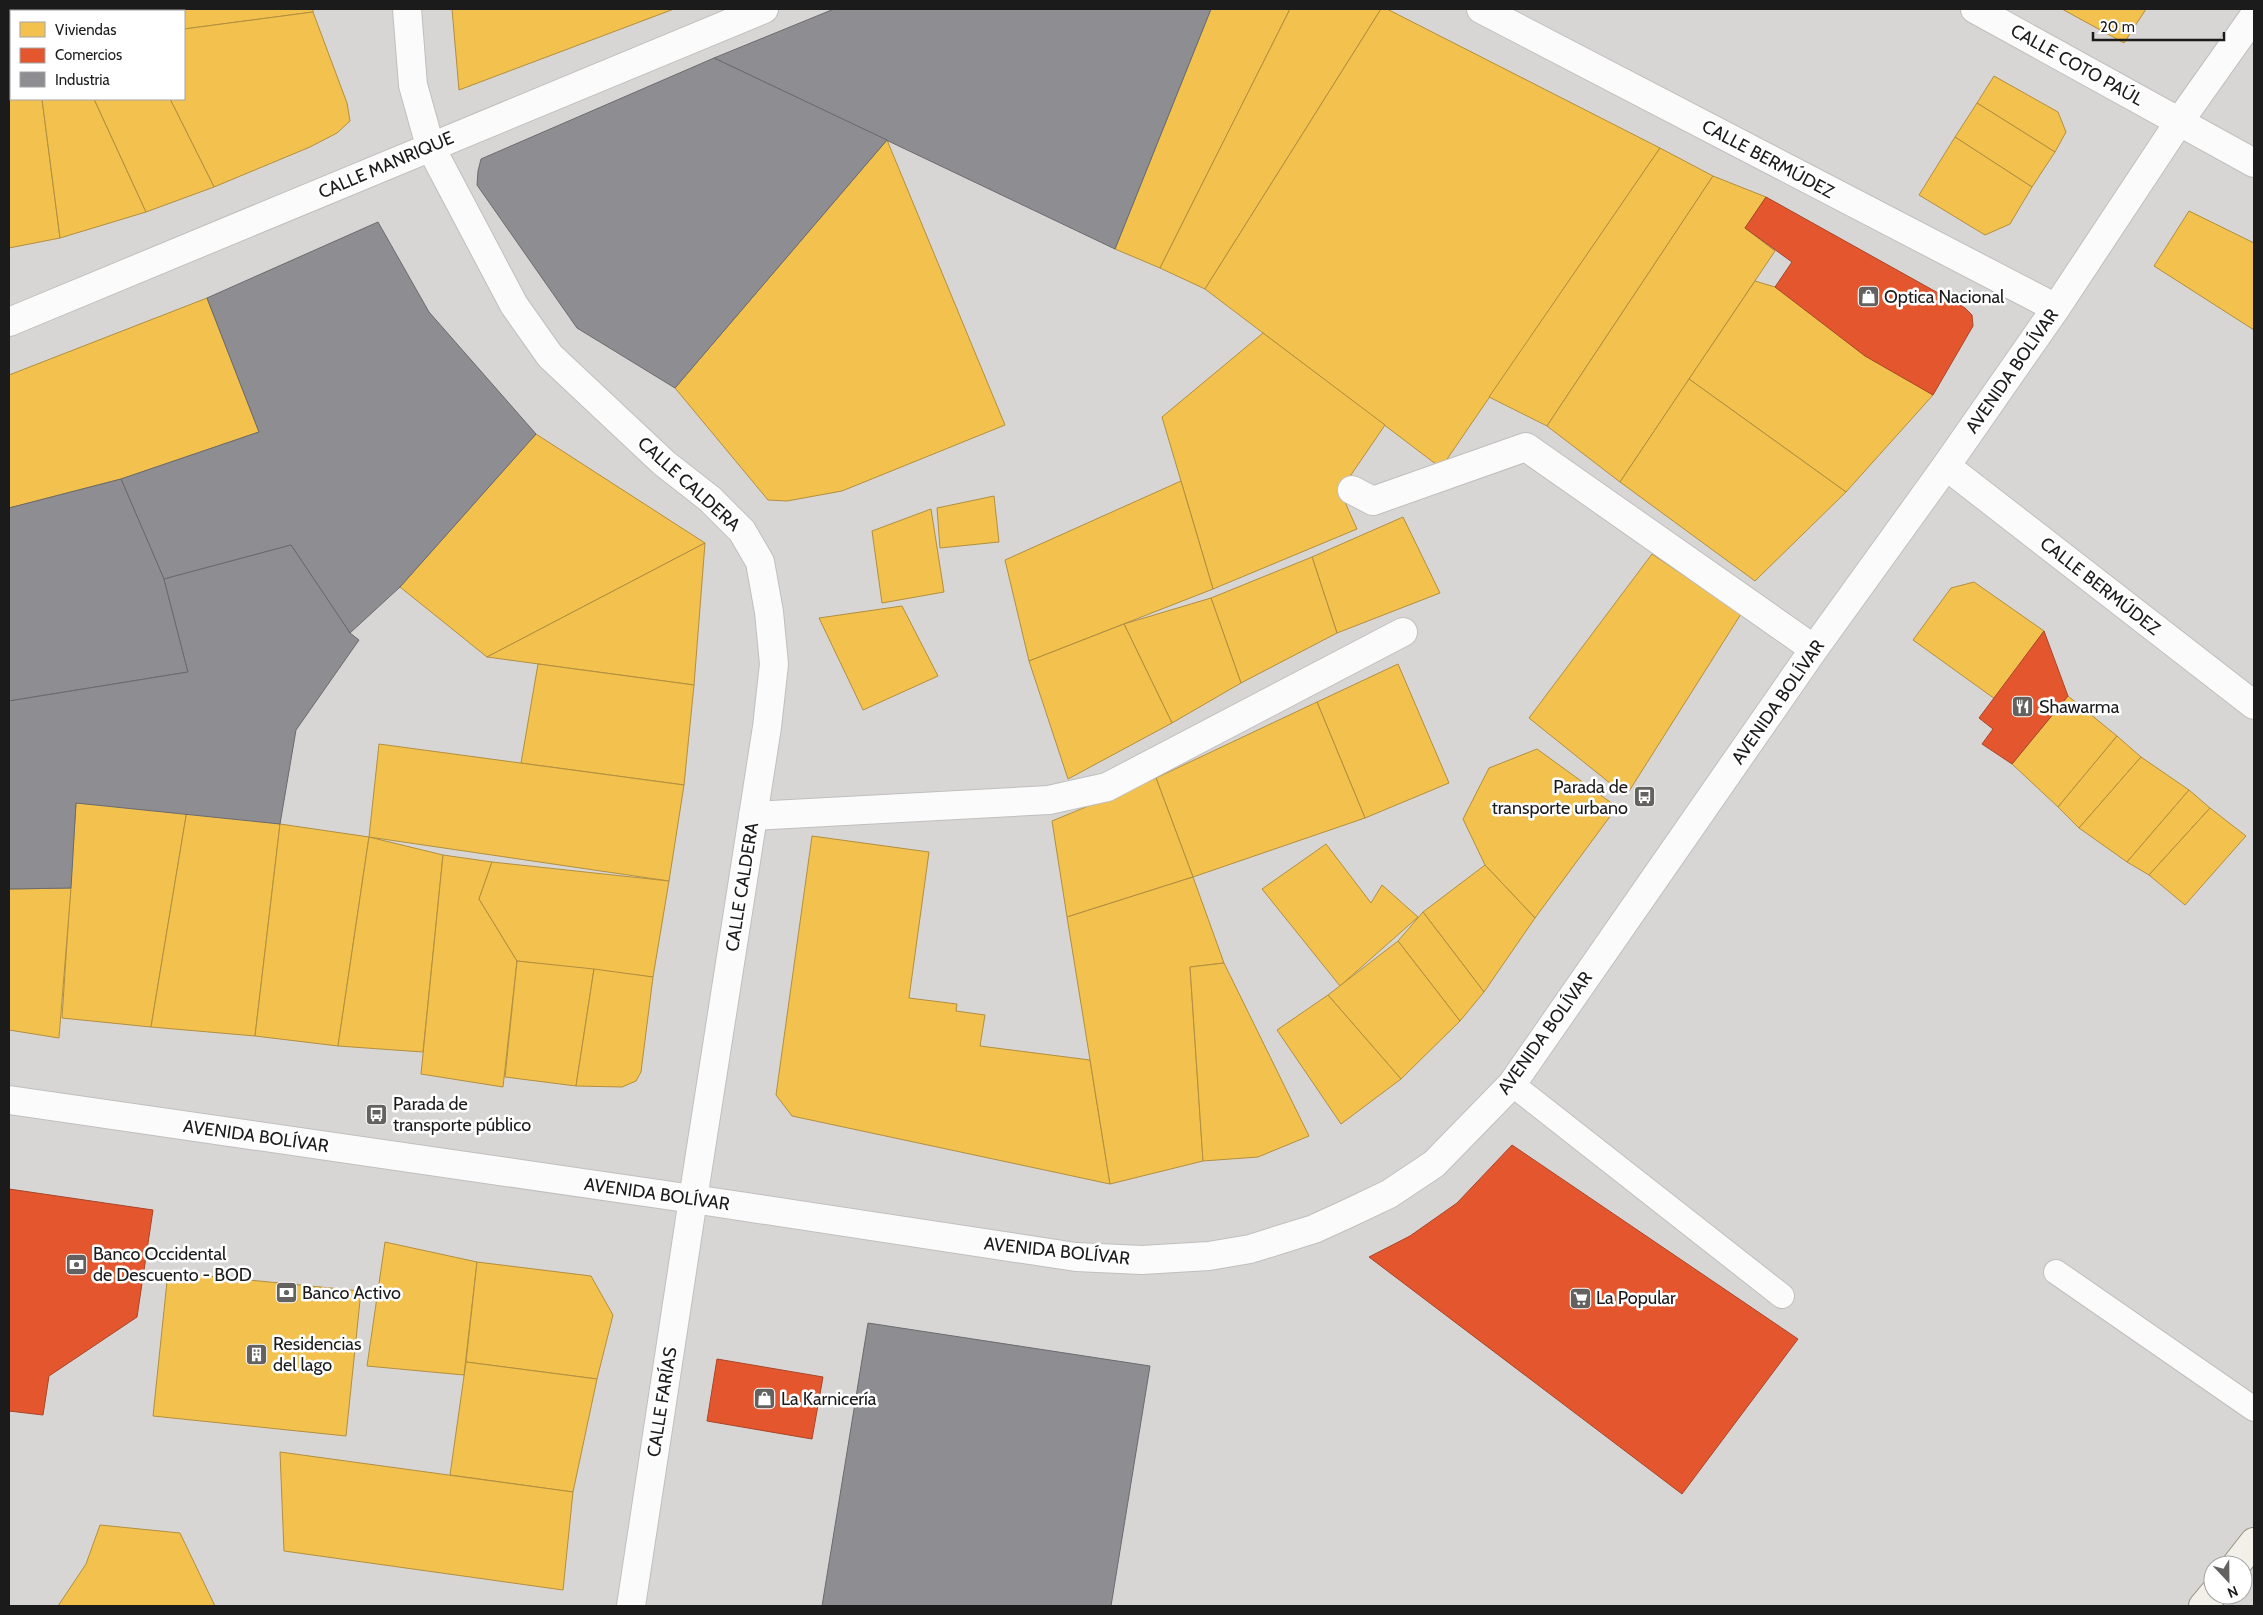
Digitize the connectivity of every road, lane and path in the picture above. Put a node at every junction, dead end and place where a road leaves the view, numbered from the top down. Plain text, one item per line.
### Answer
1 (407, 9) edge
2 (764, 9) edge
3 (1481, 9) edge
4 (1975, 9) edge
5 (2254, 16) edge
6 (2179, 122) junction
7 (430, 146) junction
8 (2254, 163) edge
9 (2056, 308) junction
10 (9, 322) edge
11 (1946, 466) junction
12 (1352, 490) dead end
13 (1403, 632) dead end
14 (1814, 649) junction
15 (2254, 705) edge
16 (754, 816) junction
17 (1512, 1084) junction
18 (9, 1100) edge
19 (693, 1199) junction
20 (2056, 1272) dead end
21 (1782, 1296) dead end
22 (2254, 1409) edge
23 (2254, 1542) edge
24 (2244, 1555) edge
25 (631, 1606) edge

1 - 7 street, CALLE CALDERA
2 - 7 street, CALLE MANRIQUE
3 - 9 street, CALLE BERMÚDEZ
4 - 6 street, CALLE COTO PAÚL
5 - 6 street, AVENIDA BOLÍVAR
6 - 8 street, CALLE COTO PAÚL
6 - 9 street, AVENIDA BOLÍVAR
7 - 10 street, CALLE MANRIQUE
7 - 16 street, CALLE CALDERA
9 - 11 street, AVENIDA BOLÍVAR
11 - 14 street, AVENIDA BOLÍVAR
11 - 15 street, CALLE BERMÚDEZ
12 - 14 street
13 - 16 street
14 - 17 street, AVENIDA BOLÍVAR
16 - 19 street, CALLE CALDERA
17 - 19 street, AVENIDA BOLÍVAR
17 - 21 lane
18 - 19 street, AVENIDA BOLÍVAR
19 - 25 street, CALLE FARÍAS
20 - 22 lane
23 - 24 street

